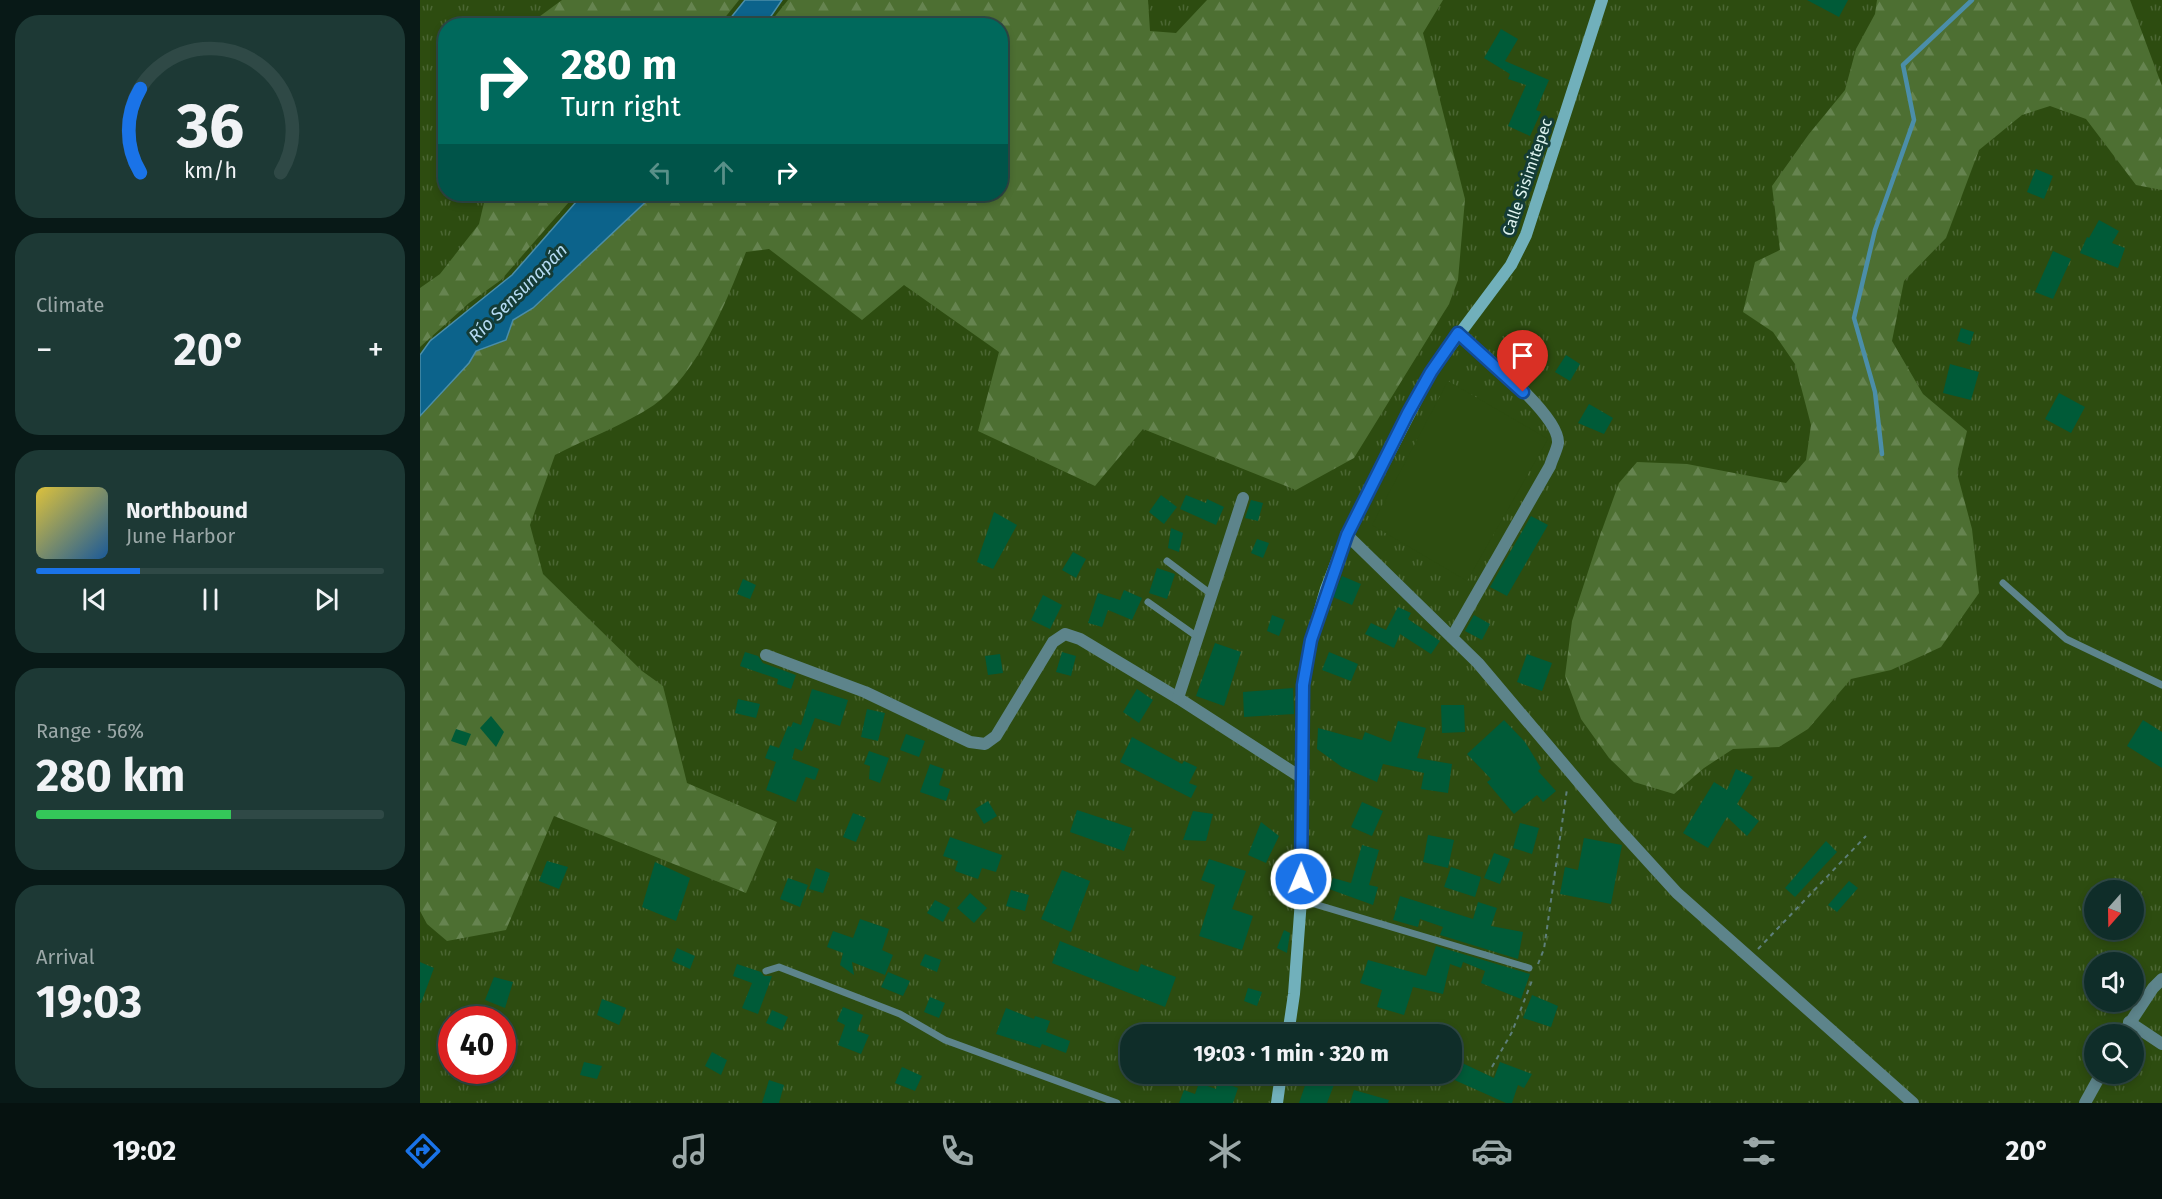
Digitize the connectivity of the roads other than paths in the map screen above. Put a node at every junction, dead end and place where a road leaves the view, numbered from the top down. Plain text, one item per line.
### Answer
1 (1602, 0) edge
2 (1458, 333) junction
3 (1243, 498) dead end
4 (1347, 535) junction
5 (1167, 561) dead end
6 (2003, 583) dead end
7 (1211, 594) junction
8 (1148, 602) dead end
9 (1452, 637) junction
10 (1199, 638) junction
11 (766, 655) dead end
12 (2162, 685) edge
13 (1178, 698) junction
14 (1302, 778) junction
15 (1301, 900) junction
16 (1529, 968) dead end
17 (766, 971) dead end
18 (2162, 980) edge
19 (2129, 1022) joint
20 (1290, 1024) edge
21 (2162, 1044) edge
22 (1280, 1084) edge
23 (2095, 1084) edge
24 (1118, 1103) edge
25 (1277, 1103) edge
26 (1913, 1103) edge
27 (2085, 1103) edge

1 - 2 street, Calle Sisimitepec
2 - 4 street, Calle Sisimitepec
2 - 9 street
3 - 7 street
4 - 9 street
4 - 14 street, Calle Sisimitepec
5 - 7 lane
6 - 12 lane
7 - 10 street
8 - 10 lane
9 - 26 street
10 - 13 street
11 - 13 street
13 - 14 street
14 - 15 street, Calle Sisimitepec
15 - 16 lane
15 - 20 street, Calle Sisimitepec
17 - 24 lane
18 - 19 street
19 - 21 street
22 - 25 street
23 - 27 street

